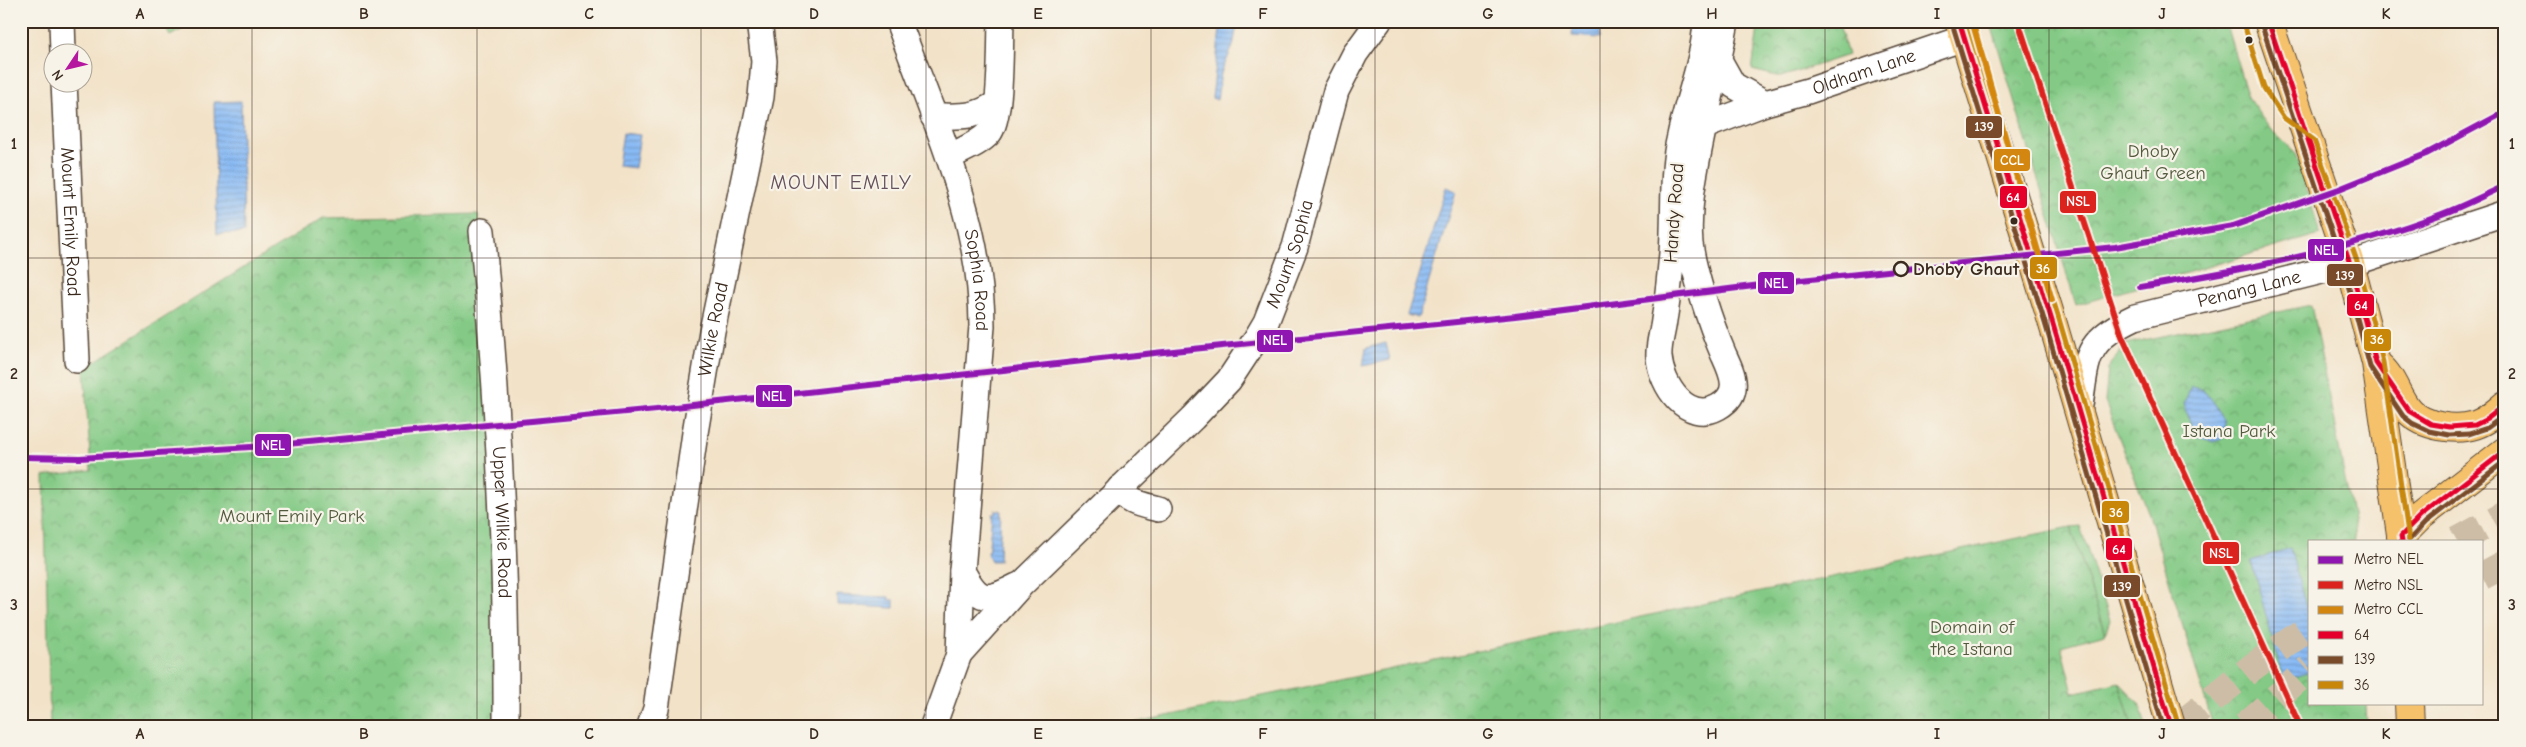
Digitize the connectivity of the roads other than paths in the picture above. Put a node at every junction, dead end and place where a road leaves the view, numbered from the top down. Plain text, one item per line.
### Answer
1 (62, 21) edge
2 (759, 21) edge
3 (898, 21) edge
4 (1001, 21) edge
5 (1380, 21) edge
6 (1706, 21) edge
7 (1726, 21) edge
8 (2268, 21) edge
9 (1961, 30) edge
10 (63, 42) edge
11 (1719, 60) junction
12 (64, 92) edge
13 (997, 103) junction
14 (1765, 103) junction
15 (933, 116) junction
16 (1704, 125) junction
17 (1679, 138) junction
18 (949, 157) junction
19 (2505, 213) edge
20 (482, 231) dead end
21 (2350, 264) junction
22 (77, 360) dead end
23 (2376, 363) junction
24 (2505, 405) edge
25 (2078, 411) junction
26 (2505, 452) edge
27 (1120, 488) junction
28 (1158, 509) dead end
29 (2402, 539) edge
30 (963, 561) junction
31 (1022, 584) junction
32 (958, 654) junction
33 (2409, 704) edge
34 (506, 726) edge
35 (650, 726) edge
36 (933, 726) edge
37 (2171, 726) edge
38 (2410, 726) edge

1 - 10 street
2 - 35 street, Wilkie Road
3 - 15 street, Sophia Road
4 - 13 street
5 - 27 street, Mount Sophia
6 - 17 street, Handy Road
7 - 11 street, Handy Road
8 - 21 main road
9 - 14 street, Oldham Lane
9 - 25 main road
11 - 14 street
11 - 16 street, Handy Road
12 - 22 street, Mount Emily Road
13 - 15 street
13 - 18 street
14 - 16 street, Oldham Lane
15 - 18 street, Sophia Road
16 - 17 street, Oldham Lane
16 - 17 street, Handy Road
18 - 30 street, Sophia Road
19 - 21 street, Penang Lane
20 - 34 street, Upper Wilkie Road
21 - 23 main road
21 - 25 street, Penang Lane
23 - 24 main road
23 - 29 main road
25 - 37 main road
26 - 29 main road
27 - 28 street
27 - 31 street, Mount Sophia
30 - 31 street, Mount Sophia
30 - 32 street, Sophia Road
31 - 32 street, Mount Sophia
32 - 36 street, Sophia Road
33 - 38 main road

